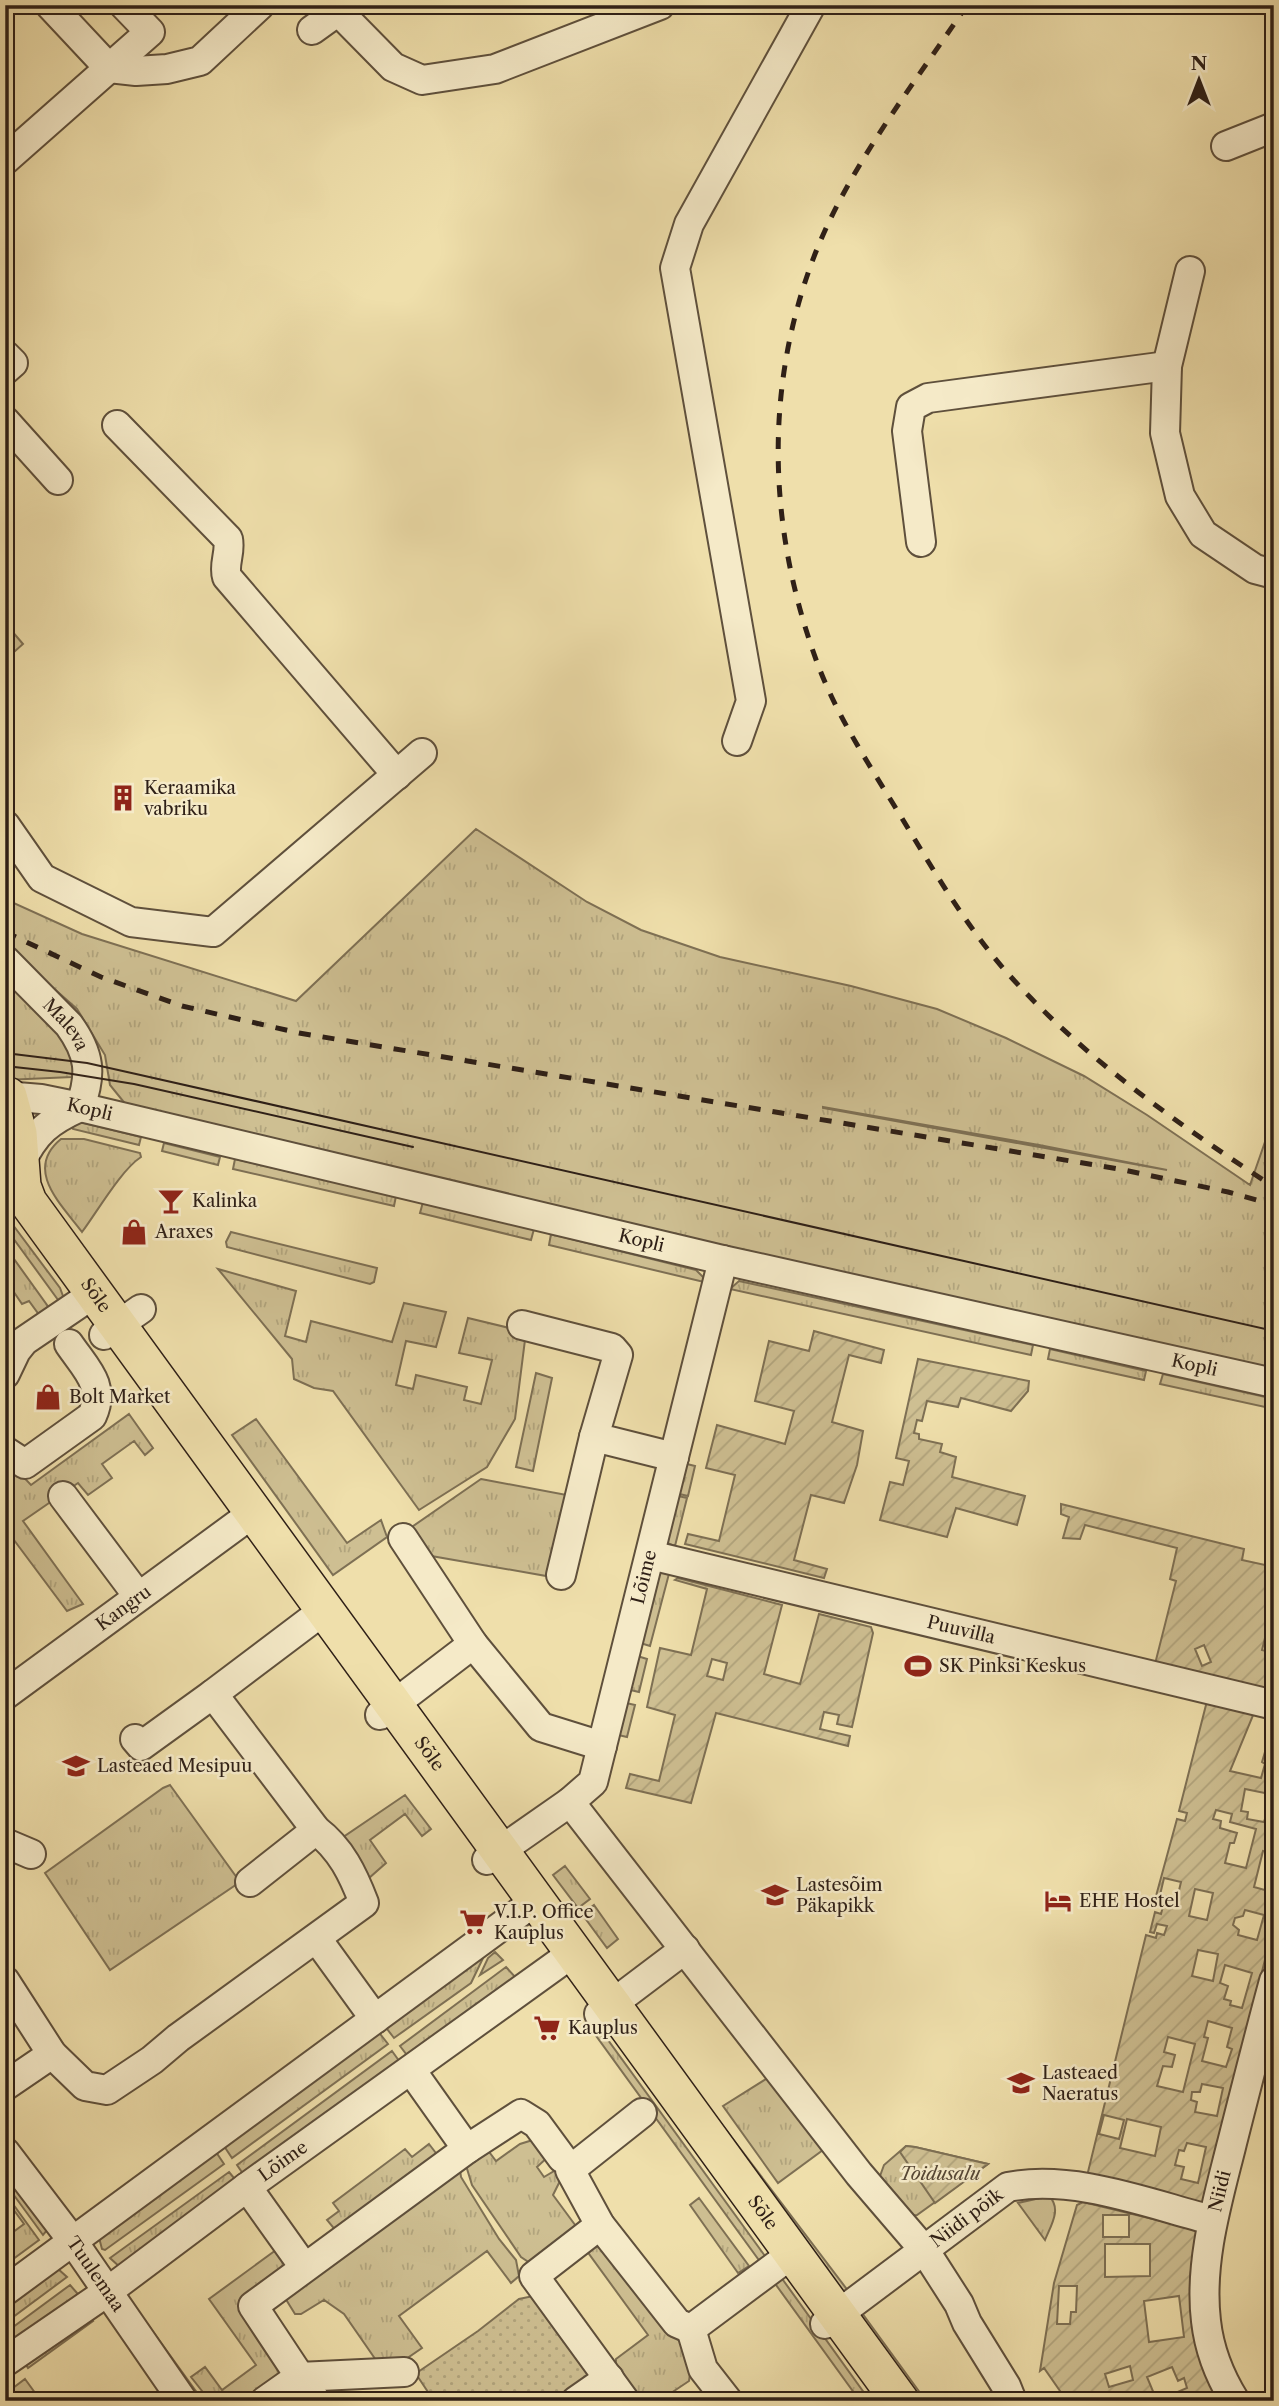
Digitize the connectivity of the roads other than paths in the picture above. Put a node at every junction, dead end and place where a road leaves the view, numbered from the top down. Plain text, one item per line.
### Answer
1 (50, 5) edge
2 (124, 5) edge
3 (260, 5) edge
4 (660, 5) edge
5 (811, 5) edge
6 (334, 9) edge
7 (312, 30) dead end
8 (109, 68) junction
9 (1274, 127) edge
10 (1226, 146) dead end
11 (5, 160) edge
12 (1190, 271) dead end
13 (5, 355) edge
14 (1167, 366) junction
15 (5, 370) edge
16 (5, 421) edge
17 (117, 425) dead end
18 (58, 480) dead end
19 (920, 542) dead end
20 (1274, 573) edge
21 (737, 741) dead end
22 (422, 753) dead end
23 (397, 775) junction
24 (5, 825) edge
25 (5, 960) edge
26 (6, 1098) edge
27 (80, 1107) junction
28 (10, 1186) edge
29 (723, 1260) junction
30 (80, 1303) junction
31 (121, 1323) junction
32 (522, 1325) dead end
33 (69, 1344) dead end
34 (5, 1374) edge
35 (1274, 1382) edge
36 (594, 1437) junction
37 (5, 1451) edge
38 (674, 1457) junction
39 (63, 1496) dead end
40 (248, 1517) junction
41 (403, 1538) dead end
42 (650, 1555) junction
43 (561, 1575) dead end
44 (138, 1596) junction
45 (311, 1620) junction
46 (472, 1644) junction
47 (213, 1694) junction
48 (5, 1695) edge
49 (1274, 1705) edge
50 (388, 1709) junction
51 (135, 1739) dead end
52 (602, 1746) junction
53 (570, 1802) junction
54 (316, 1830) junction
55 (5, 1843) edge
56 (31, 1854) dead end
57 (494, 1855) junction
58 (250, 1882) dead end
59 (523, 1910) junction
60 (317, 1939) junction
61 (685, 1949) junction
62 (567, 1956) junction
63 (5, 1981) edge
64 (1274, 1981) edge
65 (606, 2010) junction
66 (375, 2019) junction
67 (52, 2054) junction
68 (411, 2070) junction
69 (5, 2086) edge
70 (642, 2113) dead end
71 (467, 2149) junction
72 (5, 2152) edge
73 (562, 2158) dead end
74 (247, 2186) junction
75 (1212, 2220) junction
76 (600, 2225) junction
77 (72, 2240) junction
78 (925, 2251) junction
79 (786, 2258) junction
80 (304, 2267) junction
81 (5, 2291) edge
82 (107, 2292) junction
83 (831, 2319) junction
84 (691, 2329) junction
85 (5, 2362) edge
86 (404, 2372) dead end
87 (299, 2377) junction
88 (609, 2378) junction
89 (183, 2401) edge
90 (265, 2401) edge
91 (316, 2401) edge
92 (576, 2401) edge
93 (625, 2401) edge
94 (728, 2401) edge
95 (880, 2401) edge
96 (900, 2401) edge
97 (1012, 2401) edge
98 (1235, 2401) edge

1 - 8 street
2 - 8 street
3 - 8 street
4 - 6 street
5 - 21 street
6 - 7 street
8 - 11 street
9 - 10 street
12 - 14 street
13 - 15 street
14 - 19 street
14 - 20 street
16 - 18 street
17 - 23 street
22 - 23 street
23 - 24 street
25 - 27 street, Maleva
26 - 27 street, Kopli
26 - 28 main road, Sõle
27 - 28 street
27 - 29 street, Kopli
28 - 30 main road, Sõle
28 - 31 main road, Sõle
29 - 35 street, Kopli
29 - 38 street, Lõime
30 - 31 main road, Sõle
30 - 34 street
31 - 40 main road, Sõle
32 - 36 street
33 - 37 street
36 - 38 street
36 - 43 street
38 - 42 street, Lõime
39 - 44 street
40 - 44 street, Kangru
40 - 45 main road, Sõle
40 - 50 main road, Sõle
41 - 46 street
42 - 49 street, Puuvilla
42 - 52 street, Lõime
44 - 48 street, Kangru
45 - 47 street
45 - 50 main road, Sõle
46 - 50 street
46 - 52 street
47 - 51 street
47 - 54 street
50 - 57 main road, Sõle
52 - 53 street, Lõime
53 - 57 street, Lõime
53 - 61 street
54 - 58 street
54 - 60 street
55 - 56 street
57 - 59 main road, Sõle
57 - 62 main road, Sõle
59 - 62 main road, Sõle
59 - 66 street
60 - 66 street
60 - 67 street
61 - 65 street
61 - 78 street
62 - 65 main road, Sõle
62 - 68 street, Lõime
63 - 67 street
64 - 75 street, Niidi
65 - 79 main road, Sõle
66 - 77 street
67 - 69 street
68 - 71 street
68 - 74 street, Lõime
70 - 76 street
71 - 73 street
71 - 80 street
72 - 77 street, Tuulemaa
74 - 80 street
74 - 82 street, Lõime
75 - 78 street, Niidi põik
75 - 98 street, Niidi
76 - 84 street
76 - 88 street
77 - 81 street
77 - 82 street, Tuulemaa
78 - 83 street, Niidi põik
78 - 97 street
79 - 83 main road, Sõle
79 - 84 street
80 - 87 street
82 - 85 street, Lõime
82 - 89 street, Tuulemaa
83 - 95 main road, Sõle
83 - 96 main road, Sõle
84 - 94 street
86 - 87 street
87 - 90 street
87 - 91 street
88 - 92 street
88 - 93 street

